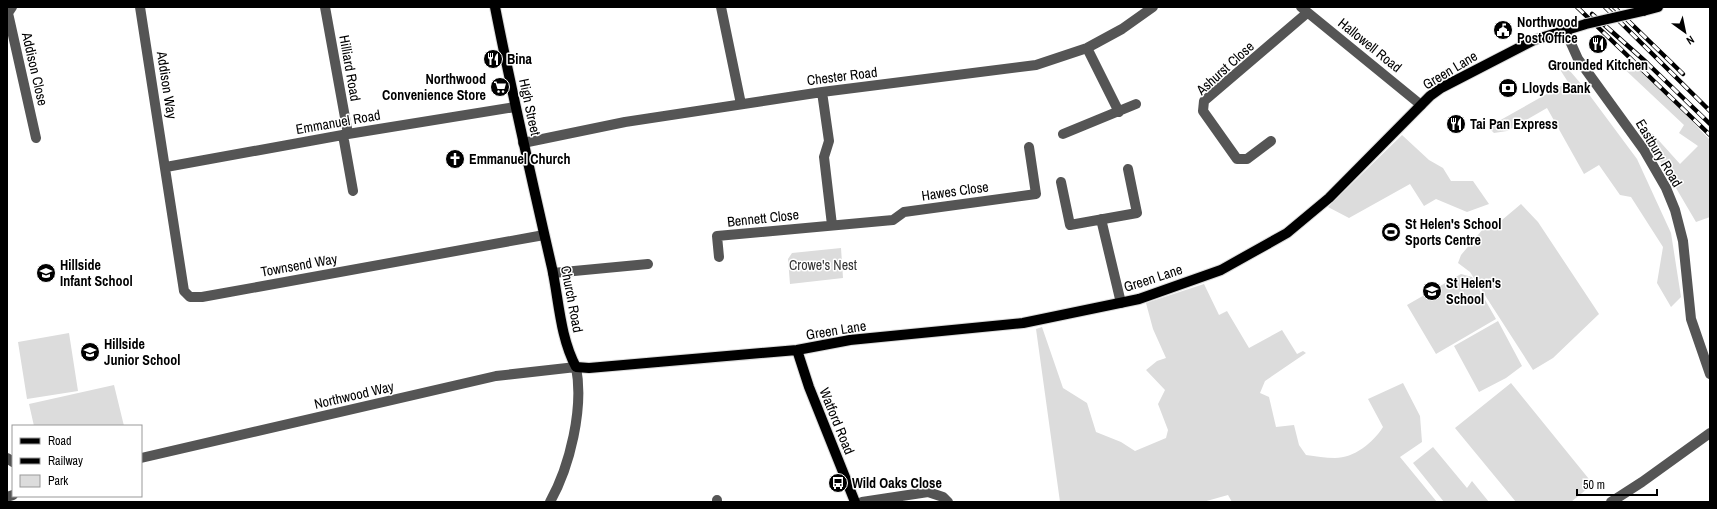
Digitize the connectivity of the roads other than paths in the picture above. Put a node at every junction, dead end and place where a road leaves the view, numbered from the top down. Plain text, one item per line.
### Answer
1 (12, 7) edge
2 (140, 7) edge
3 (325, 7) edge
4 (495, 7) edge
5 (721, 7) edge
6 (1153, 7) edge
7 (1658, 7) edge
8 (1304, 10) edge
9 (1565, 30) junction
10 (1087, 48) junction
11 (822, 92) junction
12 (741, 104) junction
13 (1136, 104) dead end
14 (1421, 105) junction
15 (515, 107) junction
16 (1119, 112) junction
17 (1063, 134) dead end
18 (345, 135) junction
19 (36, 138) dead end
20 (1271, 141) dead end
21 (523, 143) junction
22 (1029, 146) dead end
23 (166, 167) junction
24 (1128, 169) dead end
25 (1060, 182) dead end
26 (353, 192) dead end
27 (1102, 220) junction
28 (832, 225) junction
29 (544, 235) junction
30 (719, 257) dead end
31 (648, 264) dead end
32 (553, 273) junction
33 (1121, 302) junction
34 (797, 350) junction
35 (576, 367) junction
36 (1710, 374) edge
37 (1710, 433) edge
38 (142, 458) edge
39 (550, 502) edge
40 (855, 502) edge
41 (862, 502) edge
42 (948, 502) edge
43 (1611, 502) edge

1 - 19 street, Addison Close
2 - 23 street, Addison Way
3 - 18 street, Hilliard Road
4 - 15 main road, High Street
5 - 12 street
6 - 10 street, Chester Road
7 - 9 main road, Green Lane, bridge
8 - 14 street, Hallowell Road
8 - 20 street, Ashurst Close
9 - 14 main road, Green Lane
9 - 36 street, Eastbury Road
10 - 11 street, Chester Road
10 - 16 street
11 - 12 street, Chester Road
11 - 28 street
12 - 21 street, Chester Road
13 - 16 street
14 - 33 main road, Green Lane
15 - 18 street, Emmanuel Road
15 - 21 main road, High Street
16 - 17 street
18 - 23 street, Emmanuel Road
18 - 26 street, Hilliard Road
21 - 29 main road, High Street
22 - 28 street, Hawes Close
23 - 29 street, Townsend Way
24 - 27 street
25 - 27 street
27 - 33 street
28 - 30 street, Bennett Close
29 - 32 main road, Church Road
31 - 32 street
32 - 35 main road, Church Road
33 - 34 main road, Green Lane
34 - 35 main road, Green Lane
34 - 40 main road, Watford Road
35 - 38 street, Northwood Way
35 - 39 street
37 - 43 street
41 - 42 street

